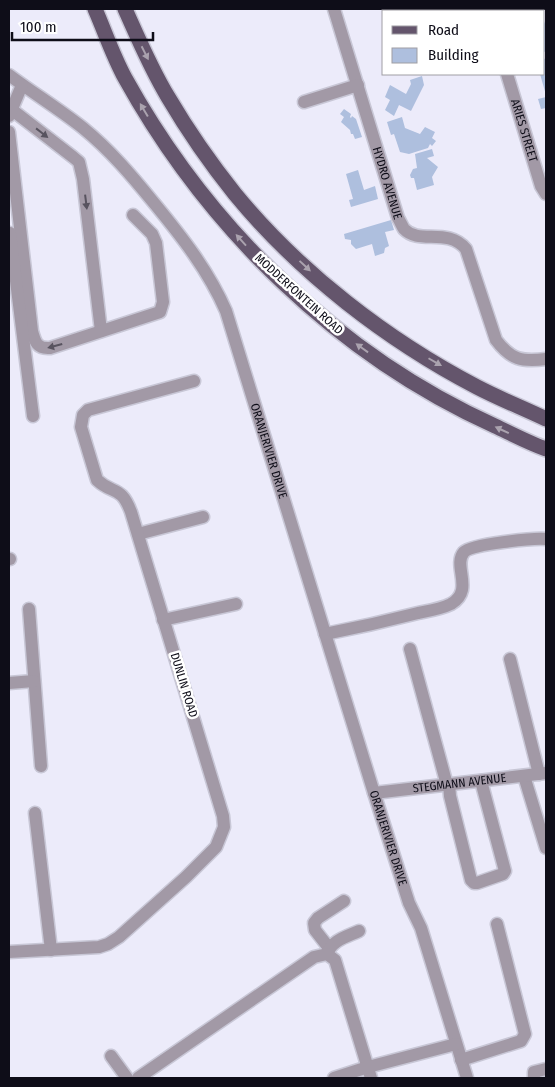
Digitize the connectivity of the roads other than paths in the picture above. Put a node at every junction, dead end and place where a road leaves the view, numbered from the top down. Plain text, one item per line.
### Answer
1 (95, 9) edge
2 (125, 9) edge
3 (334, 9) edge
4 (9, 74) edge
5 (507, 75) edge
6 (22, 85) junction
7 (358, 86) junction
8 (304, 102) dead end
9 (10, 113) edge
10 (9, 132) edge
11 (544, 190) edge
12 (133, 215) dead end
13 (10, 233) dead end
14 (14, 311) edge
15 (101, 331) junction
16 (546, 359) edge
17 (194, 381) dead end
18 (33, 416) dead end
19 (546, 419) edge
20 (546, 449) edge
21 (203, 517) dead end
22 (138, 534) junction
23 (546, 539) edge
24 (236, 604) dead end
25 (29, 609) dead end
26 (164, 620) junction
27 (325, 634) junction
28 (410, 648) dead end
29 (510, 659) dead end
30 (34, 681) junction
31 (9, 683) edge
32 (41, 766) dead end
33 (543, 774) edge
34 (524, 776) junction
35 (481, 780) junction
36 (448, 784) junction
37 (374, 793) junction
38 (35, 813) dead end
39 (546, 848) edge
40 (344, 901) dead end
41 (496, 924) dead end
42 (359, 931) dead end
43 (51, 950) junction
44 (328, 951) junction
45 (9, 952) edge
46 (452, 1045) junction
47 (461, 1060) junction
48 (546, 1069) edge
49 (369, 1073) edge
50 (121, 1078) edge
51 (127, 1078) edge
52 (138, 1078) edge
53 (334, 1078) edge
54 (459, 1078) edge
55 (467, 1078) edge
56 (534, 1078) edge

20 -> 1 main road, MODDERFONTEIN ROAD
2 -> 19 main road, MODDERFONTEIN ROAD
3 - 7 street, HYDRO AVENUE
4 - 6 street, ORANJERIVIER DRIVE
5 - 11 street, ARIES STREET
6 - 9 street
6 - 27 street, ORANJERIVIER DRIVE
7 - 8 street
7 - 16 street, HYDRO AVENUE
9 -> 15 street
15 -> 10 street
12 - 15 street
13 - 14 street
14 - 18 street
17 - 22 street, DUNLIN ROAD
21 - 22 street
22 - 26 street, DUNLIN ROAD
23 - 27 street
24 - 26 street
25 - 30 street
26 - 43 street, DUNLIN ROAD
27 - 37 street, ORANJERIVIER DRIVE
28 - 36 street
29 - 33 street
30 - 31 street
30 - 32 street
33 - 34 street, STEGMANN AVENUE
34 - 35 street, STEGMANN AVENUE
34 - 39 street
35 - 36 street, STEGMANN AVENUE
35 - 36 street
36 - 37 street, STEGMANN AVENUE
37 - 46 street, ORANJERIVIER DRIVE
38 - 43 street
40 - 44 street
41 - 47 street
42 - 44 street
43 - 45 street, DUNLIN ROAD
44 - 49 street
44 - 52 street
46 - 47 street, ORANJERIVIER DRIVE
46 - 49 street
46 - 54 street, ORANJERIVIER DRIVE
47 - 55 street, ORANJERIVIER DRIVE
48 - 56 street
49 - 53 street
50 - 51 street

